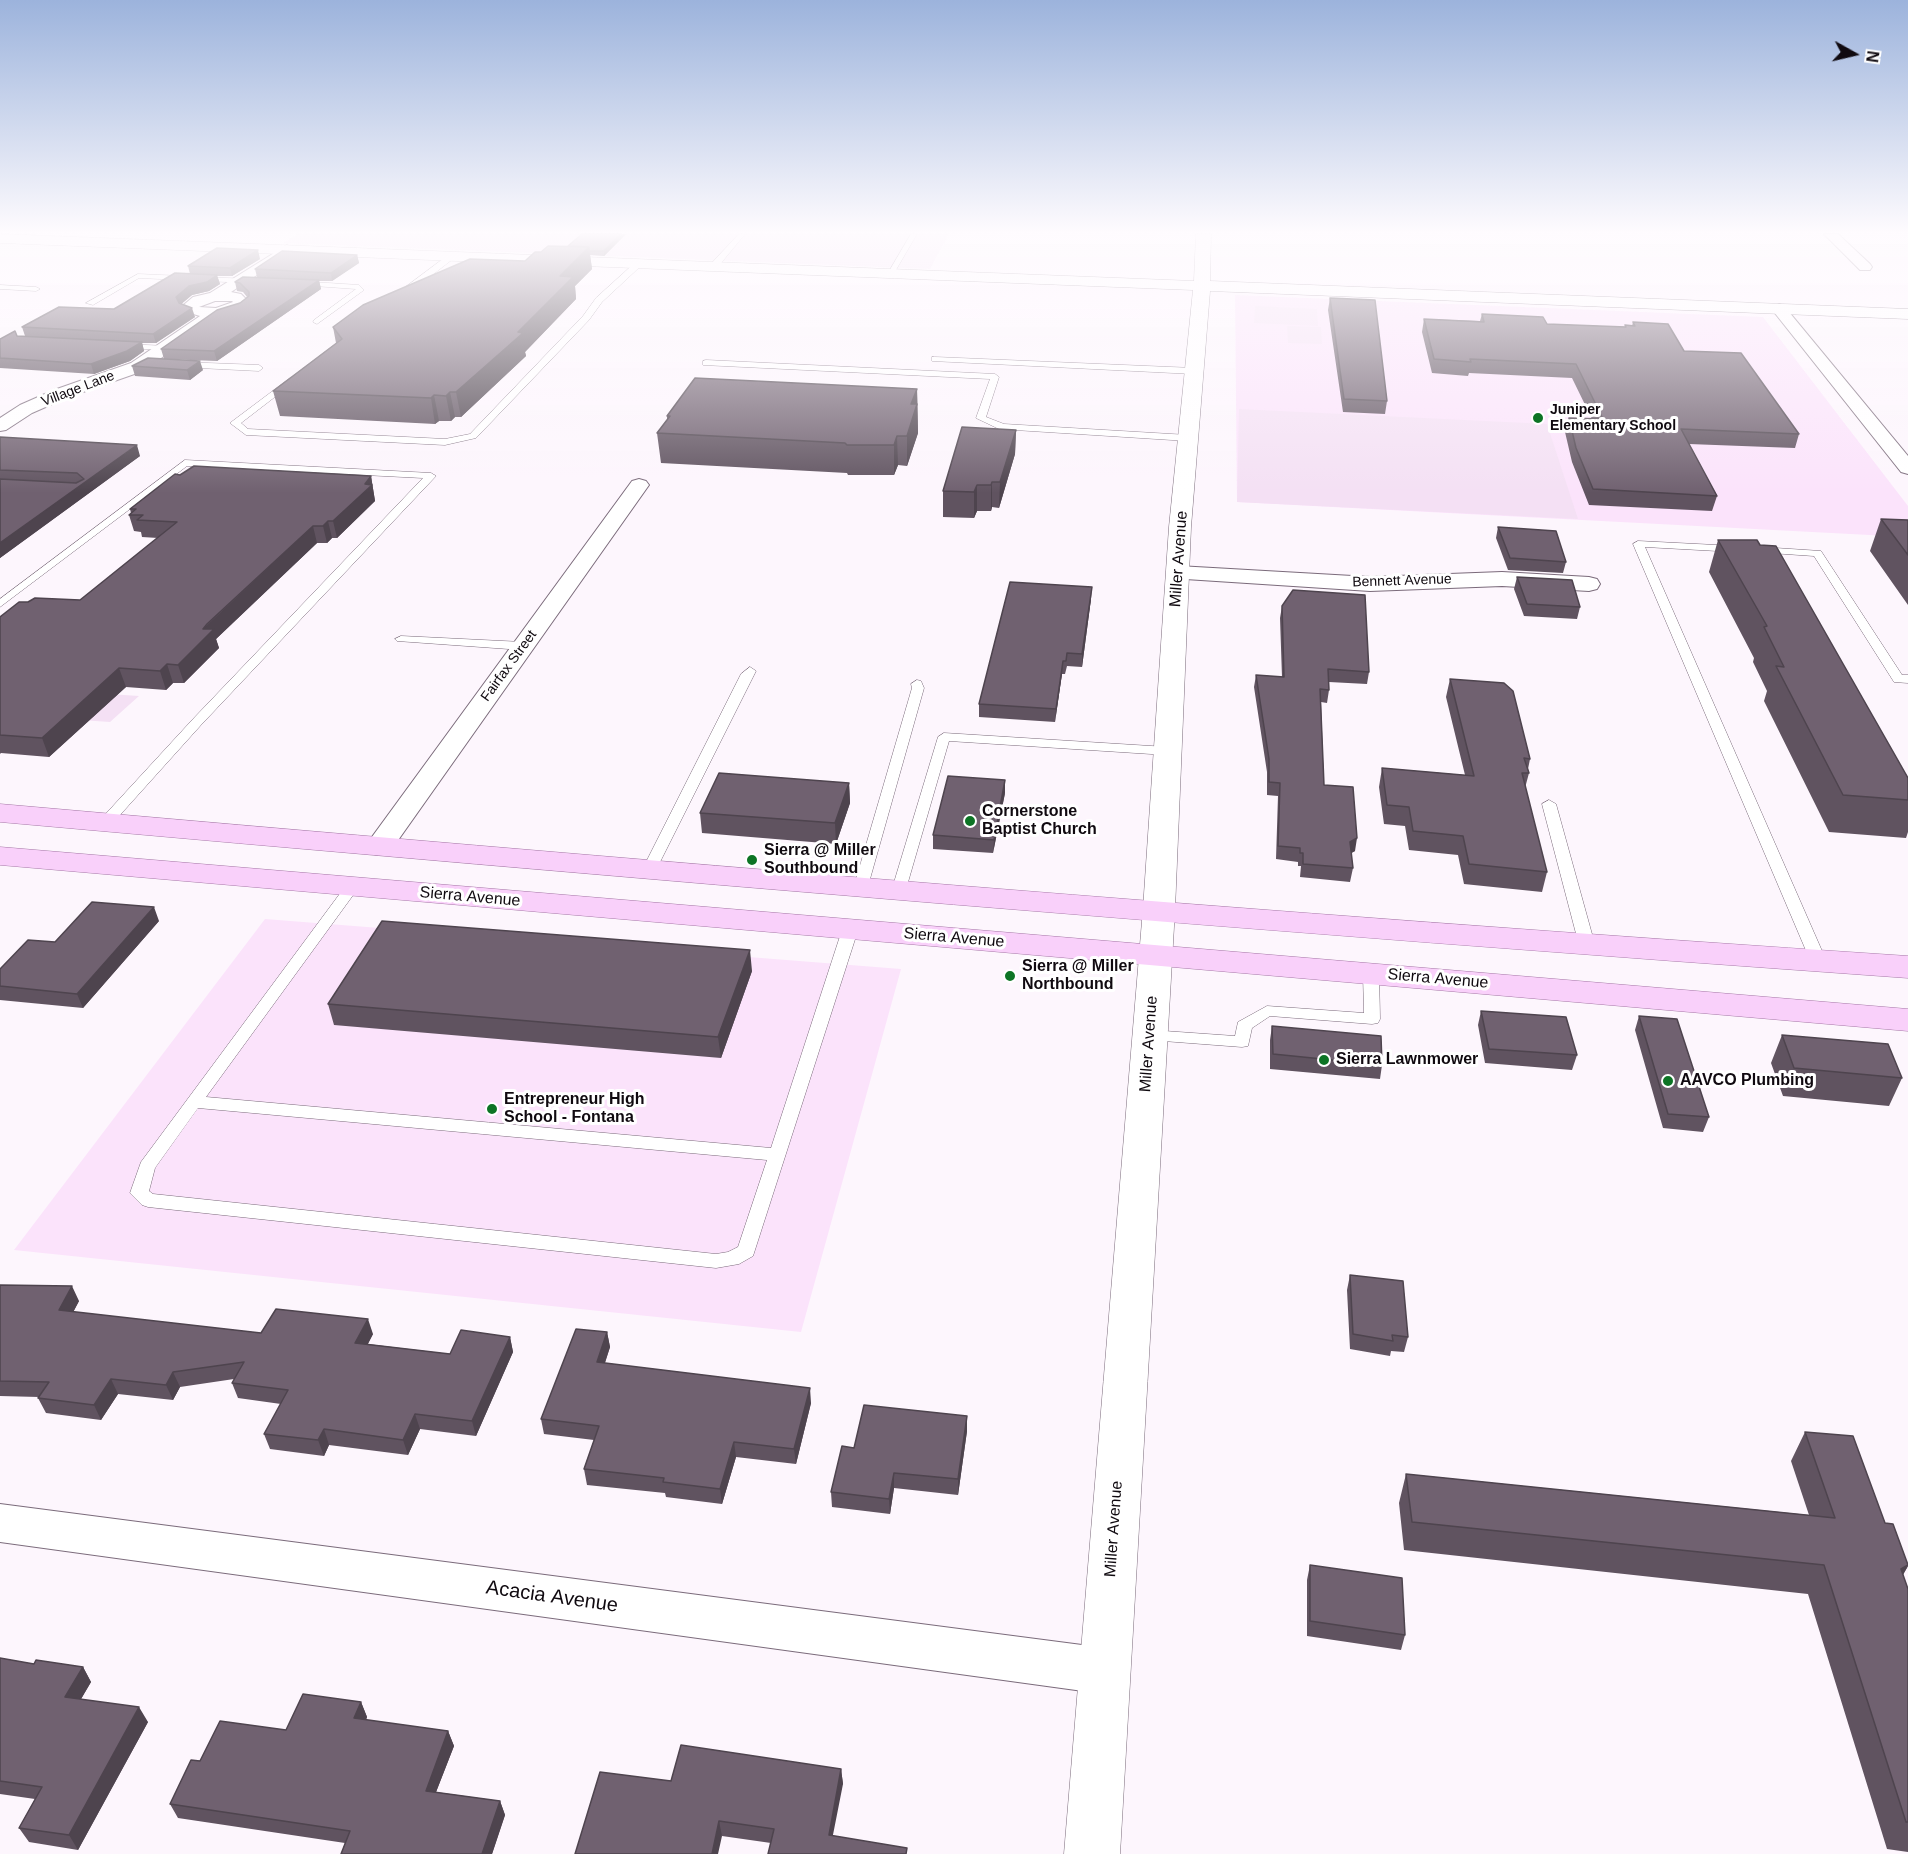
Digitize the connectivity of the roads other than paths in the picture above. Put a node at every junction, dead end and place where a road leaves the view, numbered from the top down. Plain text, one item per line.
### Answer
1 (204, 321) edge
2 (583, 321) edge
3 (1199, 321) edge
4 (1788, 321) edge
5 (119, 346) edge
6 (167, 348) junction
7 (935, 359) dead end
8 (706, 363) dead end
9 (178, 364) edge
10 (259, 368) dead end
11 (1194, 371) junction
12 (296, 376) edge
13 (0, 426) edge
14 (1188, 438) junction
15 (1908, 468) edge
16 (639, 485) dead end
17 (1178, 573) junction
18 (1589, 584) dead end
19 (0, 604) edge
20 (401, 639) dead end
21 (523, 646) junction
22 (750, 671) dead end
23 (1908, 679) edge
24 (917, 684) dead end
25 (1167, 751) junction
26 (1549, 804) dead end
27 (0, 813) edge
28 (106, 822) junction
29 (379, 847) junction
30 (0, 855) edge
31 (650, 868) junction
32 (861, 886) junction
33 (352, 887) junction
34 (899, 889) junction
35 (1159, 909) junction
36 (850, 930) junction
37 (1587, 945) junction
38 (1156, 955) junction
39 (1818, 960) junction
40 (1908, 967) edge
41 (1371, 973) junction
42 (1908, 1020) edge
43 (1150, 1035) junction
44 (192, 1102) junction
45 (778, 1155) junction
46 (0, 1523) edge
47 (1105, 1671) junction
48 (1092, 1854) edge

1 - 6 street, Village Lane
2 - 12 lane
3 - 11 street, Miller Avenue
4 - 15 street
5 - 6 lane
6 - 13 street, Village Lane
7 - 11 lane
8 - 14 lane
9 - 10 lane
11 - 14 street, Miller Avenue
14 - 17 street, Miller Avenue
16 - 21 street, Fairfax Street
17 - 18 street, Bennett Avenue
17 - 25 street, Miller Avenue
19 - 28 lane
20 - 21 lane
21 - 29 street, Fairfax Street
22 - 31 lane
23 - 39 lane
24 - 32 lane
25 - 34 lane
25 - 35 street, Miller Avenue
26 - 37 lane
27 - 28 main road
28 - 29 main road
29 - 31 main road
30 - 33 main road, Sierra Avenue
31 - 32 main road
32 - 34 main road
33 - 36 main road, Sierra Avenue
33 - 44 lane
34 - 35 main road
35 - 37 main road
35 - 38 street, Miller Avenue
36 - 38 main road, Sierra Avenue
36 - 45 lane
37 - 39 main road
38 - 41 main road, Sierra Avenue
38 - 43 street, Miller Avenue
39 - 40 main road
41 - 42 main road, Sierra Avenue
41 - 43 lane
43 - 47 street, Miller Avenue
44 - 45 lane
44 - 45 lane
46 - 47 street, Acacia Avenue
47 - 48 street, Miller Avenue

